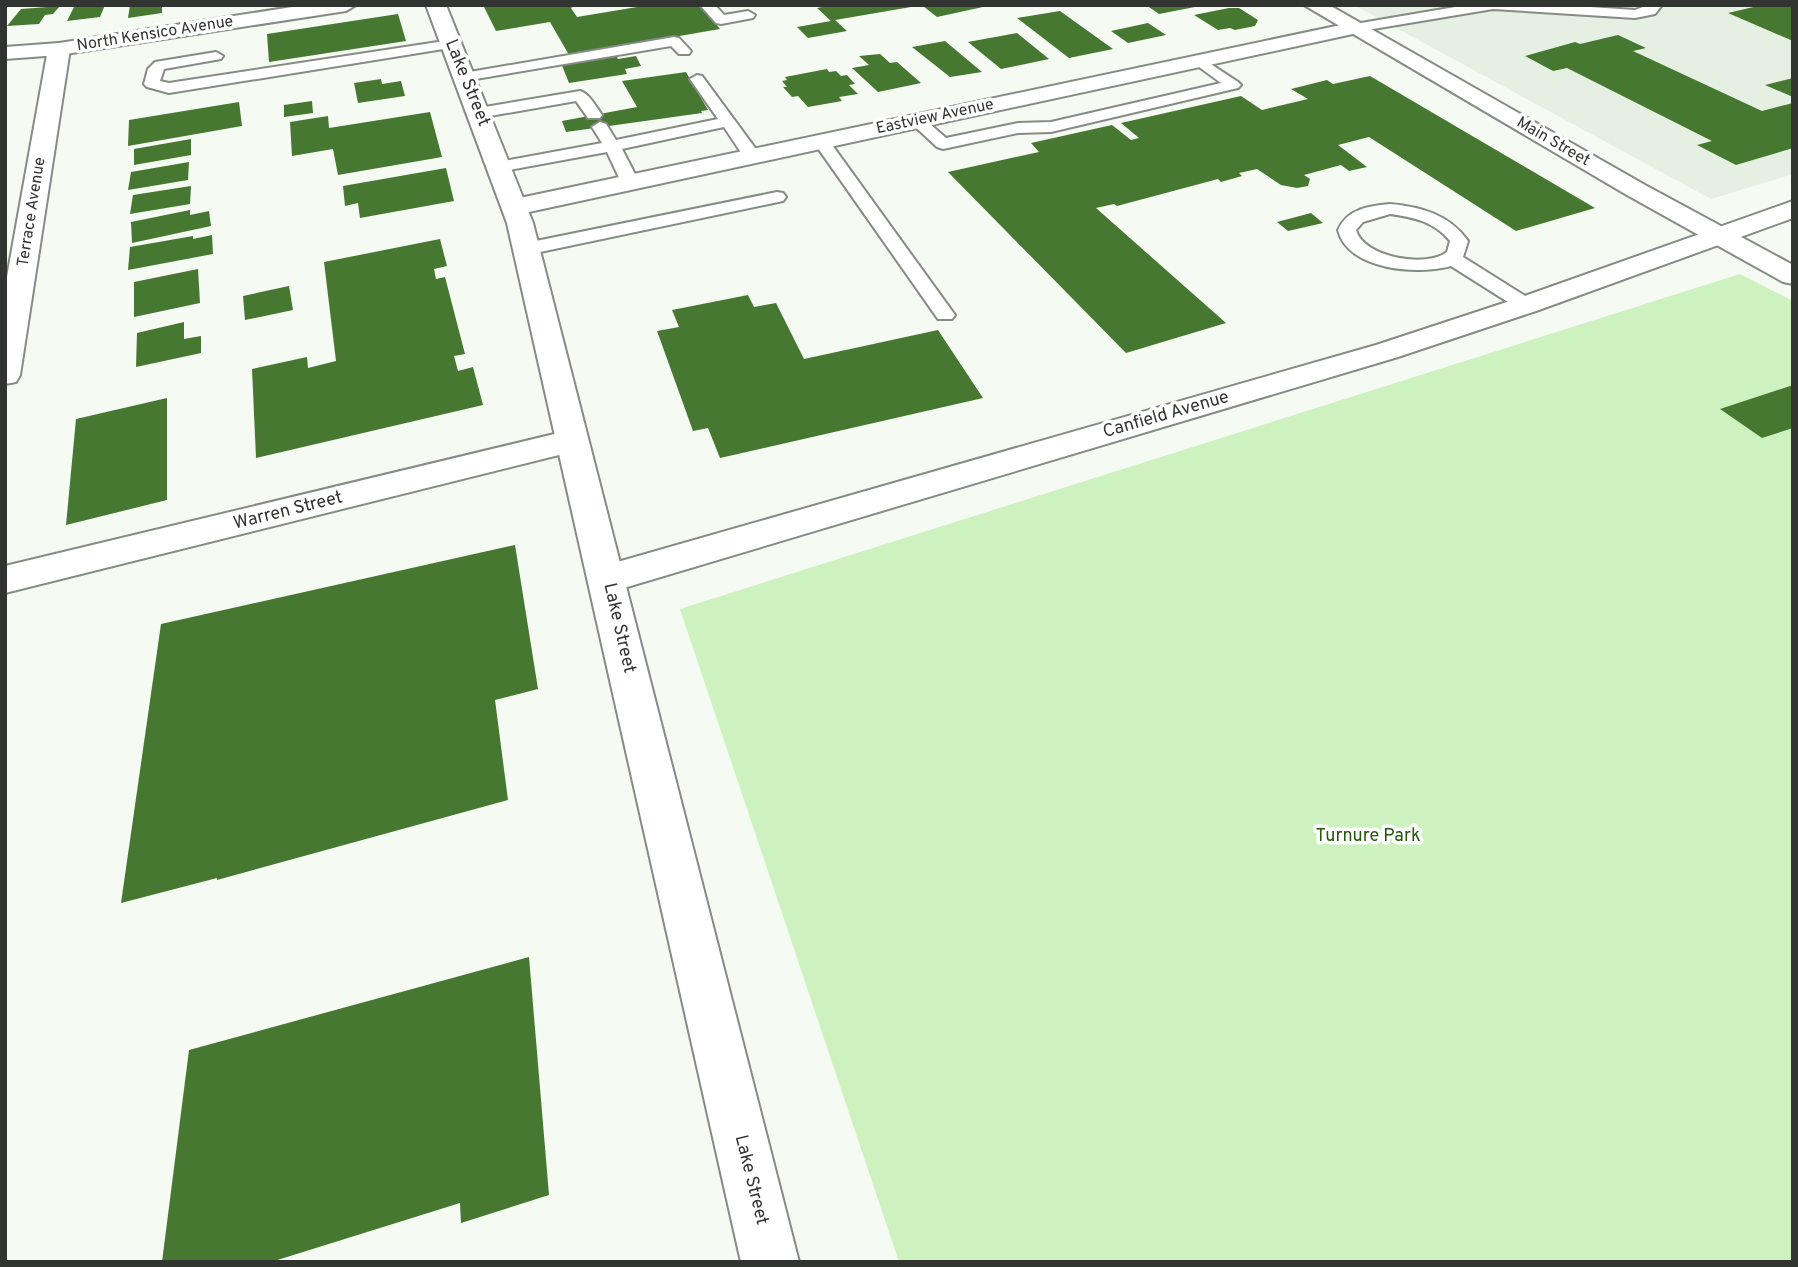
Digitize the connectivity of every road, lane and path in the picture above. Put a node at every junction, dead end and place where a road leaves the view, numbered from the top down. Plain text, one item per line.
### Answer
1 (346, 5) edge
2 (436, 5) edge
3 (707, 5) edge
4 (1314, 5) edge
5 (1406, 5) edge
6 (1655, 5) edge
7 (748, 15) dead end
8 (1355, 28) junction
9 (214, 41) junction
10 (451, 44) junction
11 (58, 49) junction
12 (684, 51) dead end
13 (5, 53) edge
14 (1200, 61) junction
15 (464, 77) junction
16 (218, 79) junction
17 (697, 79) dead end
18 (479, 113) junction
19 (917, 121) junction
20 (727, 122) junction
21 (821, 141) junction
22 (612, 145) junction
23 (752, 156) junction
24 (499, 167) junction
25 (630, 182) junction
26 (777, 197) dead end
27 (515, 206) junction
28 (1793, 209) edge
29 (1720, 235) junction
30 (526, 249) junction
31 (1452, 258) junction
32 (1793, 276) edge
33 (1526, 305) junction
34 (945, 315) dead end
35 (5, 375) edge
36 (571, 441) junction
37 (607, 579) junction
38 (5, 580) edge
39 (770, 1262) edge

1 - 9 street, North Kensico Avenue
2 - 10 street, Lake Street
3 - 7 lane
4 - 8 street, Main Street
5 - 8 lane, Eastview Avenue
6 - 8 lane, Eastview Avenue
8 - 14 street, Eastview Avenue
8 - 29 street, Main Street
9 - 11 street, North Kensico Avenue
9 - 16 lane
9 - 16 lane
10 - 15 street, Lake Street
10 - 16 lane
11 - 13 street, North Kensico Avenue
11 - 35 street, Terrace Avenue
12 - 15 lane
14 - 19 street, Eastview Avenue
14 - 19 lane
15 - 18 street, Lake Street
17 - 20 lane
18 - 22 lane
18 - 24 street, Lake Street
19 - 21 street, Eastview Avenue
20 - 22 lane
20 - 23 lane
21 - 23 street, Eastview Avenue
21 - 34 lane
22 - 24 lane
22 - 25 lane
23 - 25 street, Eastview Avenue
24 - 27 street, Lake Street
25 - 27 street, Eastview Avenue
26 - 30 lane
27 - 30 street, Lake Street
28 - 29 street, Canfield Avenue
29 - 32 street, Main Street
29 - 33 street, Canfield Avenue
30 - 36 street, Lake Street
31 - 31 lane
31 - 33 lane
33 - 37 street, Canfield Avenue
36 - 37 street, Lake Street
36 - 38 street, Warren Street
37 - 39 street, Lake Street

